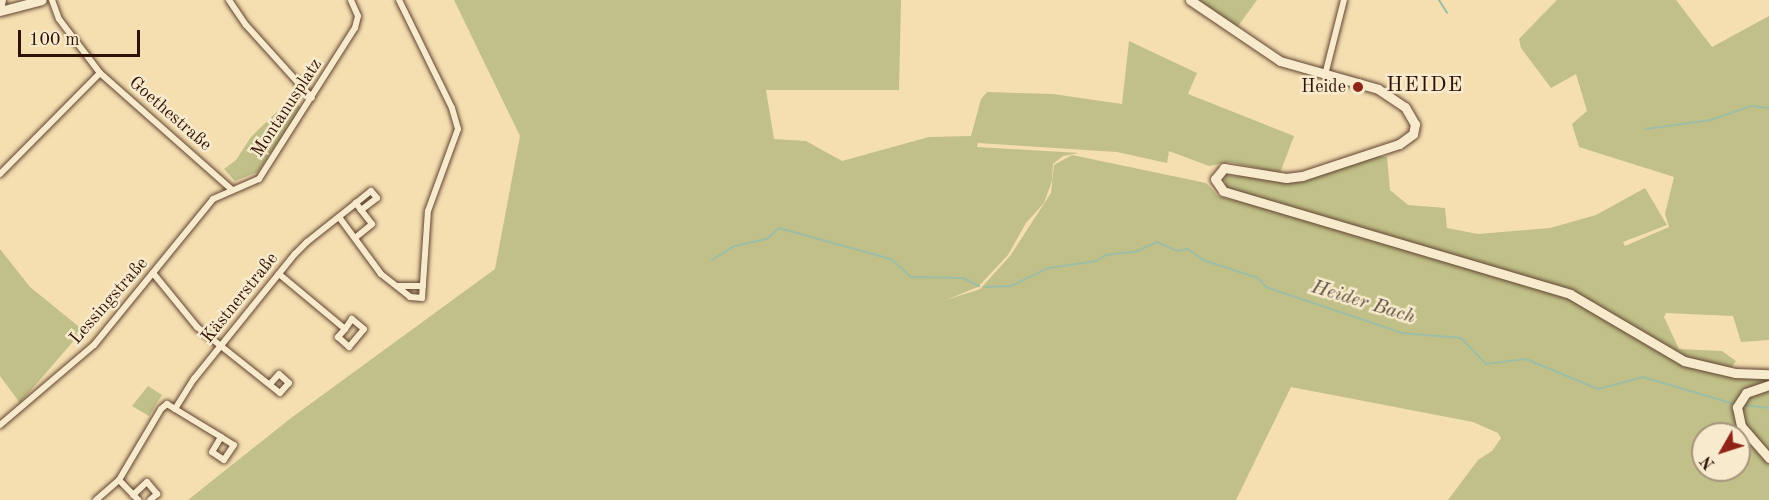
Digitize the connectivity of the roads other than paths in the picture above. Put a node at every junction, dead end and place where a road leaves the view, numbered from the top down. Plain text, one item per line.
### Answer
1 (3, 0) edge
2 (42, 0) edge
3 (52, 0) edge
4 (229, 0) edge
5 (351, 0) edge
6 (399, 0) edge
7 (1190, 0) edge
8 (1344, 0) edge
9 (0, 11) edge
10 (1326, 71) junction
11 (100, 73) junction
12 (312, 98) junction
13 (0, 174) edge
14 (231, 189) junction
15 (356, 203) junction
16 (361, 210) junction
17 (339, 217) junction
18 (355, 238) junction
19 (153, 273) junction
20 (279, 274) junction
21 (396, 286) junction
22 (423, 286) junction
23 (345, 329) junction
24 (220, 345) junction
25 (1769, 374) edge
26 (270, 384) dead end
27 (1769, 385) edge
28 (175, 409) junction
29 (0, 426) edge
30 (221, 437) dead end
31 (1769, 458) edge
32 (119, 480) junction
33 (135, 497) edge
34 (96, 500) edge
35 (150, 500) edge

1 - 9 street
2 - 9 main road
3 - 11 street, Goethestraße
4 - 12 street
5 - 12 street, Montanusplatz
6 - 22 street
7 - 10 main road
8 - 10 street
10 - 25 main road
11 - 13 street
11 - 14 street, Goethestraße
12 - 14 street, Montanusplatz
14 - 19 street, Lessingstraße
15 - 16 street
15 - 16 street, Kästnerstraße
15 - 17 street, Kästnerstraße
16 - 18 street
17 - 18 street
17 - 20 street, Kästnerstraße
18 - 21 street
19 - 24 street
19 - 29 street, Lessingstraße
20 - 23 street
20 - 24 street, Kästnerstraße
21 - 22 street
21 - 22 street
23 - 23 street
24 - 26 street
24 - 28 street, Kästnerstraße
27 - 31 main road
28 - 30 street
28 - 32 street
32 - 33 street
32 - 34 street
33 - 35 street

